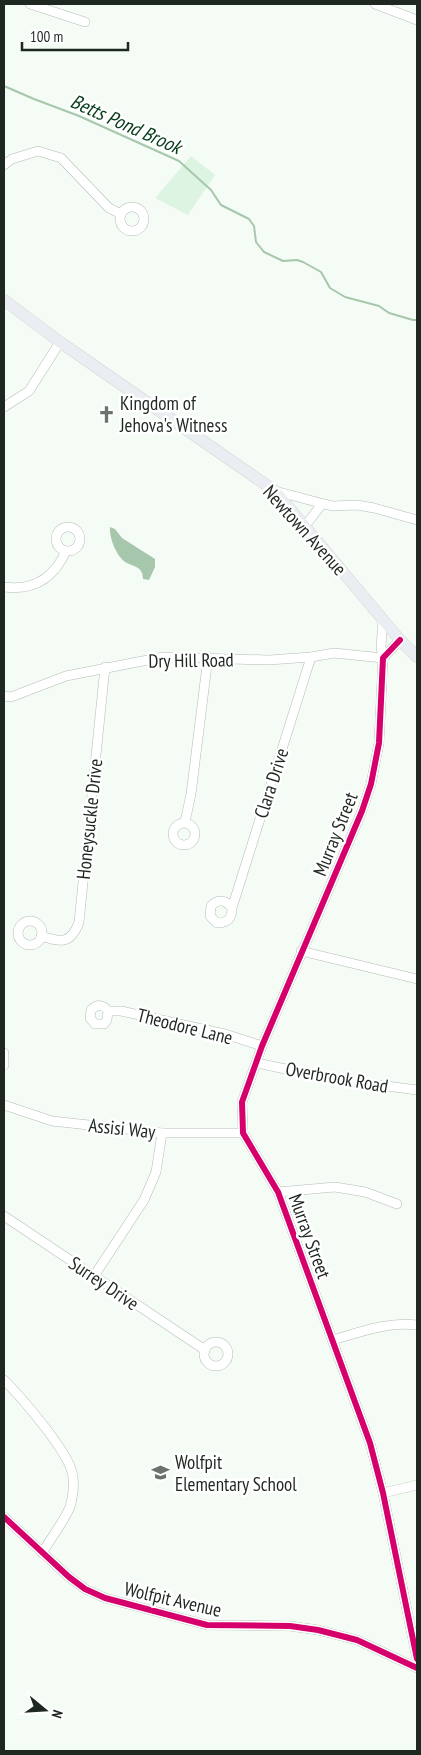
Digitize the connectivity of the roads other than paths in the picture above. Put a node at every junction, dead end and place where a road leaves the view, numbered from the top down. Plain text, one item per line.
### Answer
1 (30, 4) edge
2 (375, 4) edge
3 (417, 20) edge
4 (85, 22) dead end
5 (4, 165) edge
6 (121, 214) dead end
7 (4, 300) edge
8 (60, 342) junction
9 (4, 407) edge
10 (274, 491) junction
11 (322, 504) junction
12 (417, 520) edge
13 (305, 526) junction
14 (66, 551) dead end
15 (4, 587) edge
16 (383, 620) junction
17 (400, 640) junction
18 (208, 657) junction
19 (311, 658) junction
20 (383, 658) junction
21 (417, 658) edge
22 (105, 667) junction
23 (4, 696) edge
24 (185, 822) dead end
25 (232, 908) dead end
26 (41, 936) dead end
27 (301, 951) junction
28 (417, 979) edge
29 (108, 1012) dead end
30 (262, 1046) junction
31 (4, 1053) edge
32 (257, 1063) junction
33 (4, 1066) edge
34 (417, 1090) edge
35 (4, 1106) edge
36 (162, 1133) junction
37 (243, 1133) junction
38 (278, 1192) junction
39 (398, 1204) dead end
40 (4, 1216) edge
41 (94, 1276) junction
42 (417, 1325) edge
43 (332, 1340) junction
44 (205, 1350) dead end
45 (4, 1380) edge
46 (417, 1485) edge
47 (383, 1493) junction
48 (4, 1518) edge
49 (42, 1553) junction
50 (417, 1659) edge
51 (417, 1668) edge

1 - 4 street
2 - 3 street
5 - 6 street
7 - 8 main road, Newtown Avenue
8 - 9 street
8 - 10 main road, Newtown Avenue
10 - 11 street
10 - 13 main road, Newtown Avenue
11 - 12 street
11 - 13 street
13 - 16 main road, Newtown Avenue
14 - 15 street
16 - 17 main road, Newtown Avenue
16 - 20 street, Murray Street
17 - 20 street
17 - 21 main road, Newtown Avenue
18 - 19 street, Dry Hill Road
18 - 22 street, Dry Hill Road
18 - 24 street
19 - 20 street, Dry Hill Road
19 - 25 street, Clara Drive
20 - 27 street, Murray Street
22 - 23 street, Dry Hill Road
22 - 26 street, Honeysuckle Drive
27 - 28 street
27 - 30 street, Murray Street
29 - 30 street, Theodore Lane
30 - 32 street, Murray Street
31 - 33 street
32 - 34 street, Overbrook Road
32 - 37 street, Murray Street
35 - 36 street, Assisi Way
36 - 37 street, Assisi Way
36 - 41 street
37 - 38 street, Murray Street
38 - 39 street
38 - 43 street, Murray Street
40 - 41 street, Surrey Drive
41 - 44 street, Surrey Drive
42 - 43 street
43 - 47 street, Murray Street
45 - 49 street
46 - 47 street
47 - 50 street, Murray Street
48 - 49 street, Wolfpit Avenue
49 - 51 street, Wolfpit Avenue

